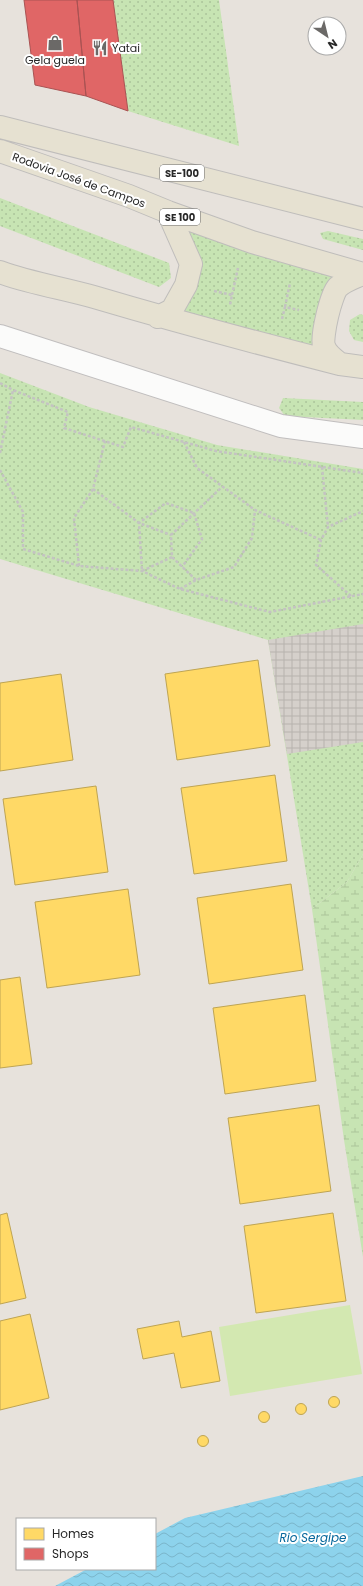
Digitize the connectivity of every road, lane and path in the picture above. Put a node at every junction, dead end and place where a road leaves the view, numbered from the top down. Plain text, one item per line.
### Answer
1 (0, 127) edge
2 (0, 151) edge
3 (168, 212) junction
4 (363, 219) edge
5 (246, 269) dead end
6 (0, 272) edge
7 (363, 274) edge
8 (291, 279) dead end
9 (186, 285) junction
10 (232, 295) junction
11 (229, 307) dead end
12 (285, 307) junction
13 (327, 316) junction
14 (158, 317) junction
15 (281, 325) dead end
16 (0, 336) edge
17 (340, 364) junction
18 (363, 367) edge
19 (0, 383) edge
20 (13, 390) junction
21 (363, 437) edge
22 (105, 442) junction
23 (184, 442) junction
24 (0, 453) edge
25 (322, 467) junction
26 (0, 470) edge
27 (363, 473) edge
28 (222, 487) junction
29 (93, 489) junction
30 (255, 510) junction
31 (363, 511) edge
32 (194, 513) junction
33 (140, 523) junction
34 (328, 527) junction
35 (171, 535) junction
36 (321, 540) junction
37 (172, 557) junction
38 (79, 566) junction
39 (182, 567) junction
40 (142, 571) junction
41 (196, 580) junction
42 (180, 589) junction
43 (363, 594) edge
44 (352, 596) junction

1 - 4 main road, SE-100
2 - 3 main road, Rodovia José de Campos / SE 100
3 - 7 main road, Rodovia José de Campos / SE 100
3 - 9 main road
5 - 10 path
6 - 14 main road
7 - 13 main road
8 - 12 path
9 - 10 path
9 - 14 main road
10 - 11 path
12 - 13 path
12 - 15 path
13 - 17 main road
14 - 17 main road
16 - 21 street
17 - 18 main road
19 - 20 path
20 - 22 path
20 - 24 path
22 - 23 path
22 - 29 path
23 - 25 path
23 - 28 path
25 - 27 path
25 - 34 path
26 - 38 path
28 - 30 path
28 - 32 path
29 - 33 path
29 - 38 path
30 - 36 path
30 - 41 path
31 - 34 path
32 - 33 path
32 - 35 path
32 - 39 path
33 - 35 path
33 - 40 path
34 - 36 path
35 - 37 path
36 - 44 path
37 - 39 path
37 - 40 path
38 - 40 path
39 - 41 path
40 - 42 path
41 - 42 path
42 - 44 path
43 - 44 path

